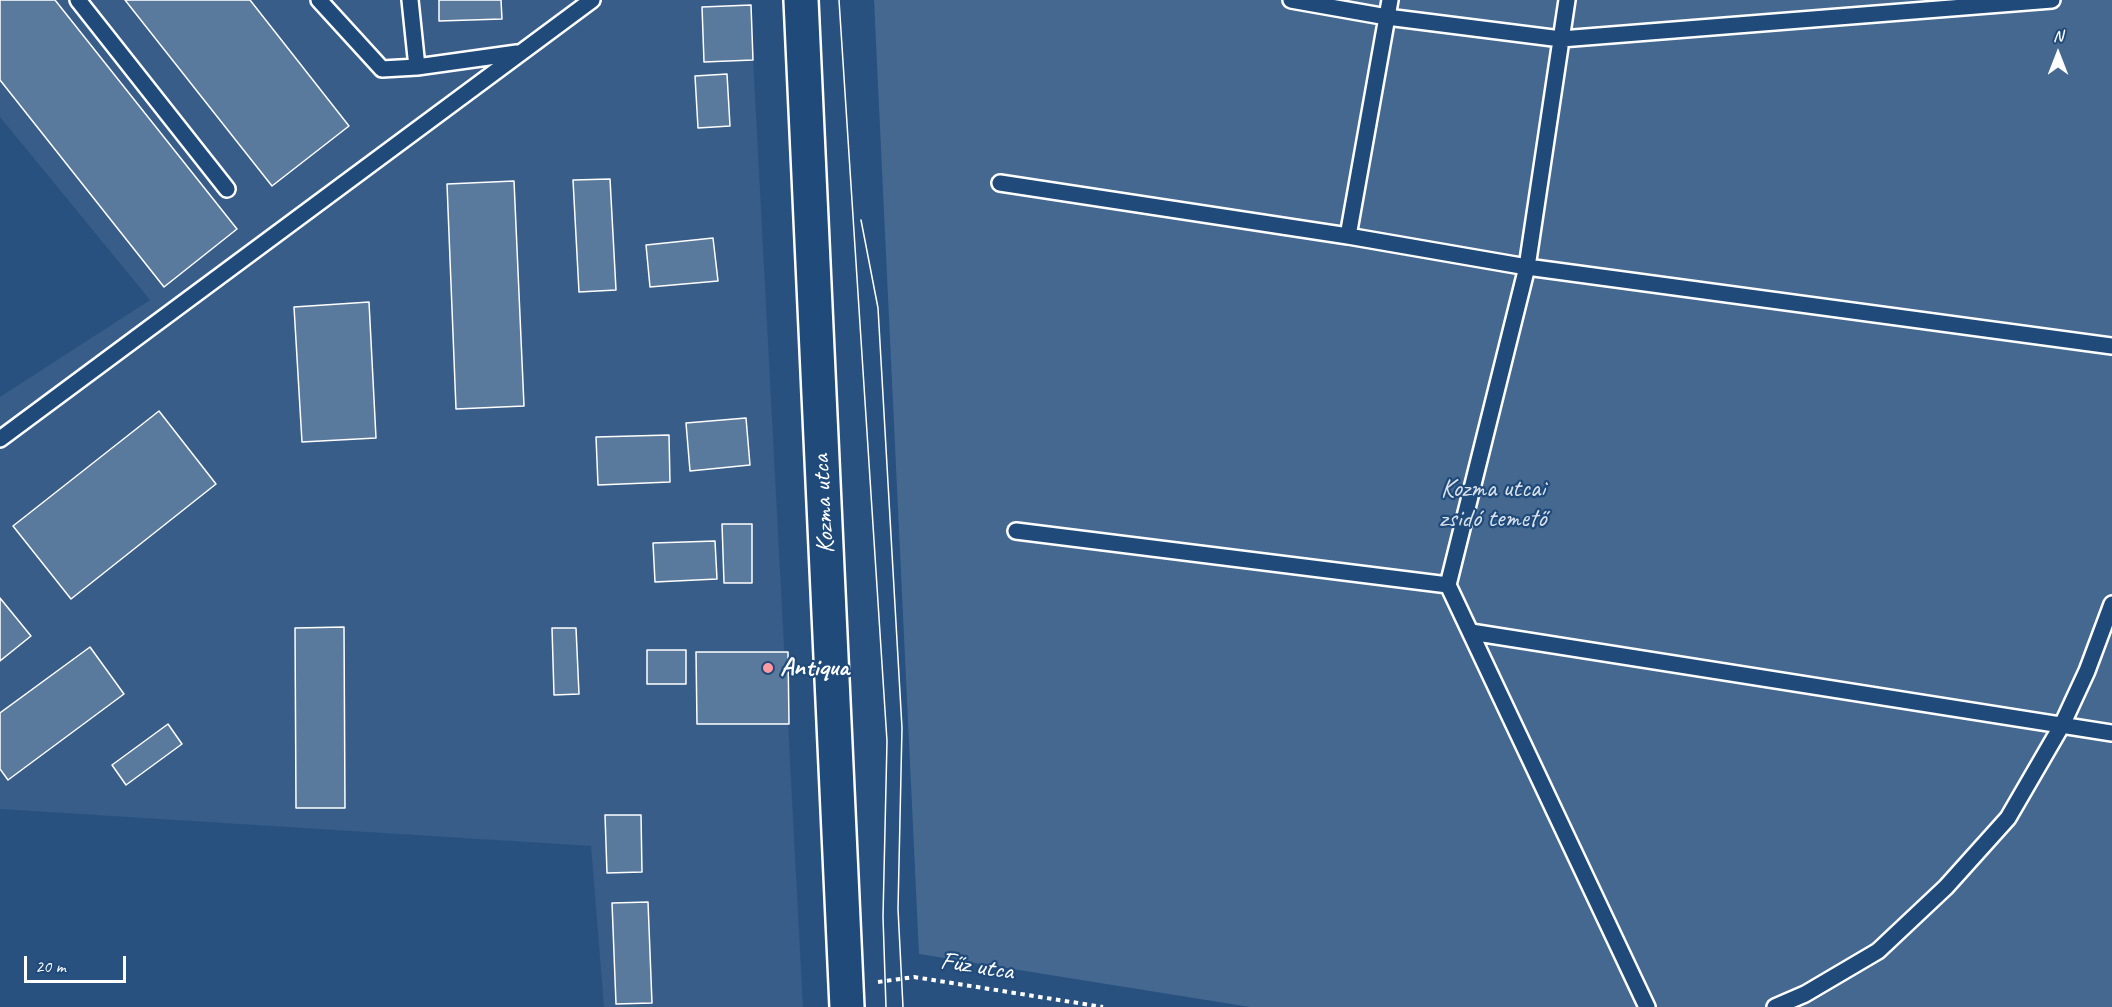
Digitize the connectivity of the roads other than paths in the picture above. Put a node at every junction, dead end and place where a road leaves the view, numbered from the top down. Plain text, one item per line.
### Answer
1 (78, 0) edge
2 (319, 0) edge
3 (410, 0) edge
4 (592, 0) edge
5 (801, 0) edge
6 (1291, 0) edge
7 (1390, 0) edge
8 (1567, 0) edge
9 (2052, 0) edge
10 (1387, 17) junction
11 (1561, 39) junction
12 (521, 52) junction
13 (417, 67) junction
14 (1000, 183) dead end
15 (227, 189) dead end
16 (1348, 236) junction
17 (1527, 267) junction
18 (2112, 346) edge
19 (0, 439) edge
20 (1016, 531) dead end
21 (1448, 585) junction
22 (2112, 604) edge
23 (1471, 632) junction
24 (2062, 725) junction
25 (2112, 733) edge
26 (847, 997) edge
27 (1647, 1007) edge
28 (1775, 1007) edge

1 - 15 lane
2 - 13 lane
3 - 13 lane
4 - 12 lane
5 - 26 street, Kozma utca
6 - 10 lane
7 - 10 lane
8 - 11 lane
9 - 11 lane
10 - 11 lane
10 - 16 lane
11 - 17 lane
12 - 13 lane
12 - 19 lane
14 - 16 lane
16 - 17 lane
17 - 18 lane
17 - 21 lane
20 - 21 lane
21 - 23 lane
22 - 24 lane
23 - 24 lane
23 - 27 lane
24 - 25 lane
24 - 28 lane

